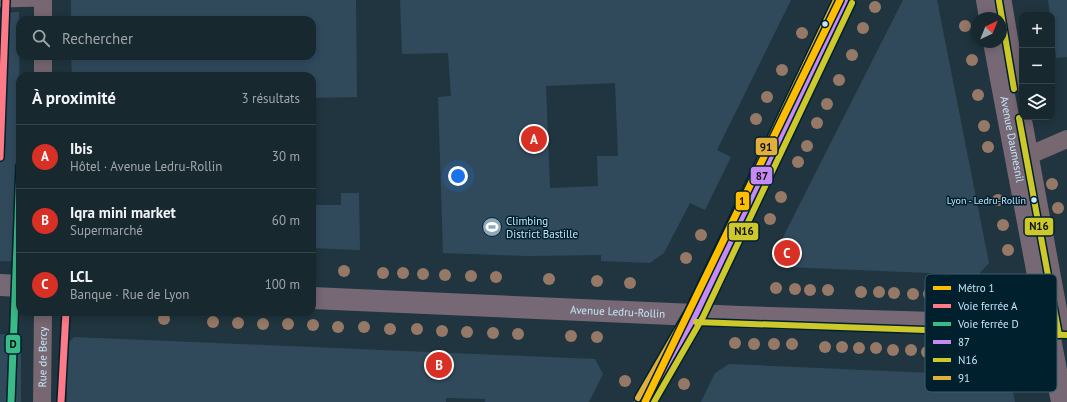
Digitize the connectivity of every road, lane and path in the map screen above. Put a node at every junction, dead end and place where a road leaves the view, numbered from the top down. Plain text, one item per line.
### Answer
1 (844, 0) edge
2 (987, 0) edge
3 (1007, 0) edge
4 (43, 1) edge
5 (0, 3) edge
6 (989, 12) edge
7 (43, 16) edge
8 (996, 48) edge
9 (43, 60) edge
10 (43, 72) edge
11 (1021, 84) edge
12 (1027, 120) edge
13 (1067, 140) edge
14 (1024, 157) junction
15 (1050, 274) edge
16 (0, 285) edge
17 (16, 286) edge
18 (316, 298) edge
19 (1057, 306) edge
20 (696, 314) junction
21 (43, 316) edge
22 (925, 323) edge
23 (1062, 328) edge
24 (42, 402) edge
25 (645, 402) edge
26 (1062, 402) edge

1 - 20 main road
2 - 6 main road
3 - 11 lane, Avenue Daumesnil
4 - 5 lane
4 - 7 street
8 - 14 main road, Avenue Daumesnil
9 - 10 street
12 - 14 lane, Avenue Daumesnil
13 - 14 street
14 - 15 main road, Avenue Daumesnil
16 - 17 main road
18 - 20 main road, Avenue Ledru-Rollin
19 - 23 main road, Avenue Daumesnil
20 - 22 main road, Avenue Ledru-Rollin
20 - 25 main road
21 - 24 street, Rue de Bercy
23 - 26 main road, Avenue Daumesnil

